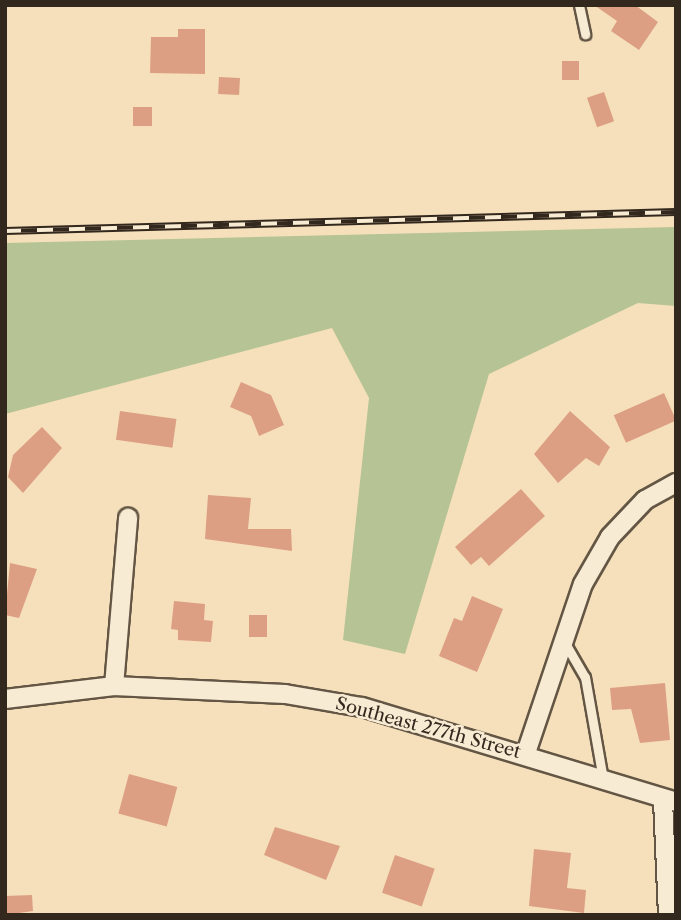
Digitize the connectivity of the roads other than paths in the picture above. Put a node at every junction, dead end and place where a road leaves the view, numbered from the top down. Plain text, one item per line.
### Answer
1 (579, 5) edge
2 (585, 34) dead end
3 (676, 483) edge
4 (128, 518) dead end
5 (562, 638) junction
6 (114, 687) junction
7 (5, 699) edge
8 (526, 753) junction
9 (603, 779) junction
10 (669, 801) edge
11 (668, 915) edge

1 - 2 lane
3 - 5 street
4 - 6 street
5 - 8 street
5 - 9 lane
6 - 7 street, Southeast 277th Street
6 - 8 street, Southeast 277th Street
8 - 9 street, Southeast 277th Street
9 - 10 street, Southeast 277th Street
10 - 11 street

